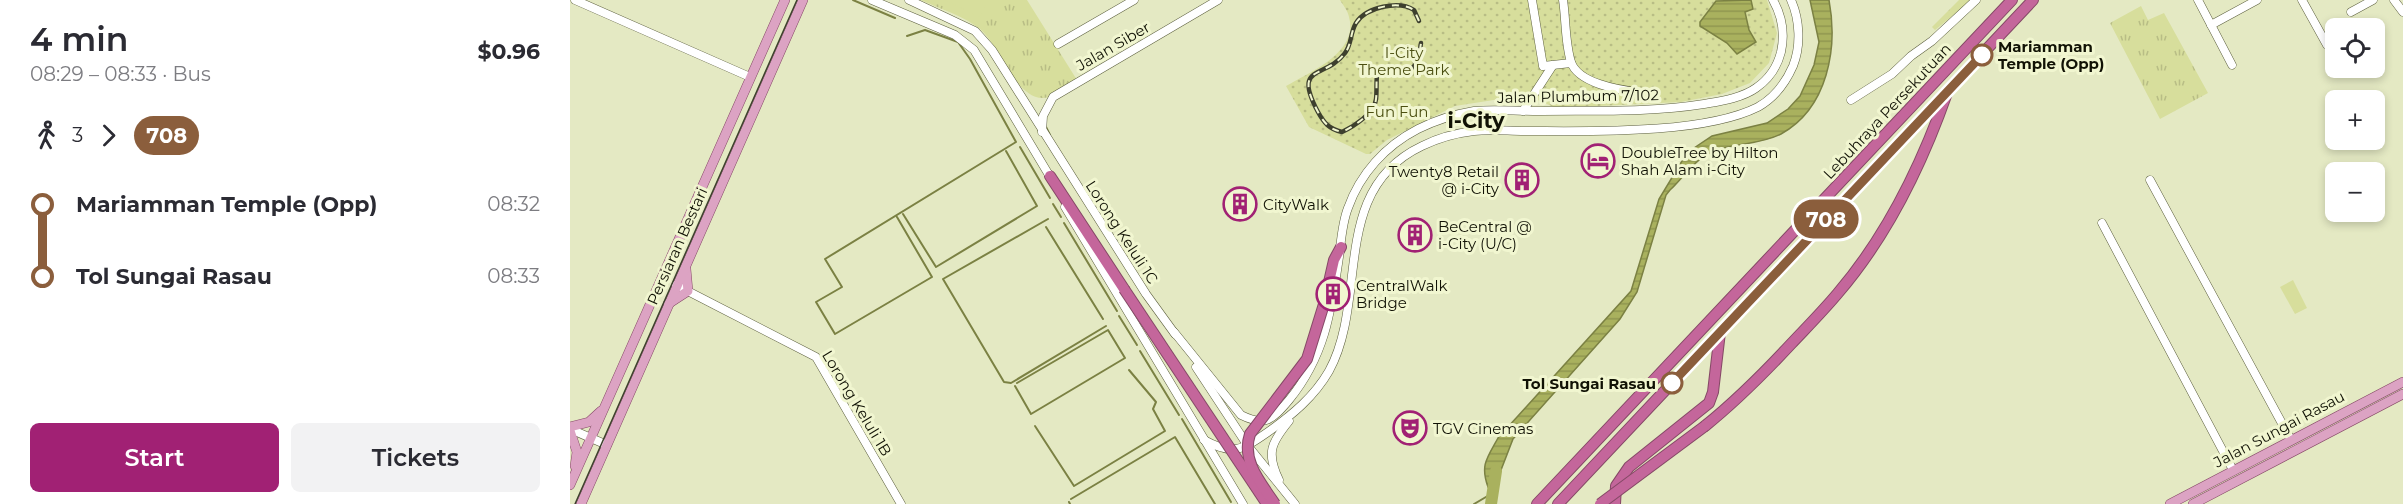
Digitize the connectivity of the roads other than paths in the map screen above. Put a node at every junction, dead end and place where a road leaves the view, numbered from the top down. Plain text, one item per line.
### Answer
1 (575, 0) edge
2 (785, 0) edge
3 (804, 0) edge
4 (872, 0) edge
5 (909, 0) edge
6 (1134, 0) edge
7 (1218, 0) edge
8 (1532, 0) edge
9 (1563, 0) edge
10 (1773, 0) edge
11 (1791, 0) edge
12 (1976, 0) edge
13 (2012, 0) edge
14 (2033, 0) edge
15 (2198, 0) edge
16 (2257, 0) edge
17 (2302, 0) edge
18 (2373, 0) edge
19 (2394, 0) edge
20 (2351, 12) dead end
21 (2403, 12) edge
22 (2211, 25) junction
23 (2325, 41) edge
24 (1058, 44) dead end
25 (1571, 63) junction
26 (1553, 65) junction
27 (2232, 65) dead end
28 (750, 77) junction
29 (1948, 90) junction
30 (1638, 92) dead end
31 (1851, 100) dead end
32 (1690, 106) junction
33 (1523, 111) junction
34 (1696, 122) junction
35 (1042, 132) junction
36 (1050, 177) junction
37 (2150, 180) dead end
38 (2102, 223) dead end
39 (1341, 247) junction
40 (686, 263) junction
41 (676, 285) junction
42 (688, 291) junction
43 (668, 304) junction
44 (1174, 332) junction
45 (1720, 332) junction
46 (2403, 382) edge
47 (2402, 397) edge
48 (605, 407) junction
49 (1296, 413) junction
50 (570, 429) edge
51 (591, 438) junction
52 (1203, 440) junction
53 (2291, 440) junction
54 (607, 445) junction
55 (1248, 446) junction
56 (2234, 470) junction
57 (572, 481) edge
58 (1285, 493) junction
59 (581, 504) edge
60 (901, 504) edge
61 (1243, 504) edge
62 (1267, 504) edge
63 (1275, 504) edge
64 (1295, 504) edge
65 (1537, 504) edge
66 (1558, 504) edge
67 (1600, 504) edge
68 (1615, 504) edge
69 (2170, 504) edge
70 (2193, 504) edge

1 - 28 street
2 - 28 main road, Persiaran Bestari
3 - 40 main road, Persiaran Bestari
4 - 36 street
5 - 35 street, Lorong Keluli 1C
6 - 24 street
7 - 35 street, Jalan Siber
8 - 26 street
9 - 25 street
10 - 32 street, Jalan Plumbum 7/102
11 - 34 street
12 - 31 street
13 - 65 highway, Lebuhraya Persekutuan
14 - 29 highway, Lebuhraya Persekutuan
15 - 22 street
16 - 22 street
17 - 23 street
18 - 20 street
19 - 21 street
22 - 27 street
25 - 26 street
25 - 30 street
26 - 33 street
28 - 48 main road, Persiaran Bestari
29 - 45 highway, Lebuhraya Persekutuan
29 - 67 highway, bridge
32 - 33 street, Jalan Plumbum 7/102
32 - 34 street
33 - 39 street, Jalan Plumbum 7/102
34 - 49 street
35 - 44 street, Lorong Keluli 1C
36 - 52 street
36 - 62 highway, bridge
37 - 53 street
38 - 56 street
39 - 44 street, Jalan Plumbum 7/102
39 - 63 highway, bridge
40 - 41 main road, Persiaran Bestari
40 - 42 main road
41 - 42 street, Lorong Keluli 1B
41 - 43 main road, Persiaran Bestari
42 - 43 main road
42 - 60 street, Lorong Keluli 1B
43 - 54 main road, Persiaran Bestari
44 - 55 street, Lorong Keluli 1C
45 - 66 highway, Lebuhraya Persekutuan
45 - 68 highway
46 - 53 main road, Jalan Sungai Rasau
47 - 70 main road, Jalan Sungai Rasau
48 - 50 main road
48 - 51 main road, Persiaran Bestari
49 - 55 street
49 - 58 street
50 - 51 street
50 - 57 main road
51 - 54 street
51 - 57 main road, Persiaran Bestari
52 - 55 street
52 - 61 street
53 - 56 main road, Jalan Sungai Rasau
54 - 59 main road, Persiaran Bestari
55 - 58 street, Lorong Keluli 1C
56 - 69 main road, Jalan Sungai Rasau
58 - 64 street, Lorong Keluli 1C

